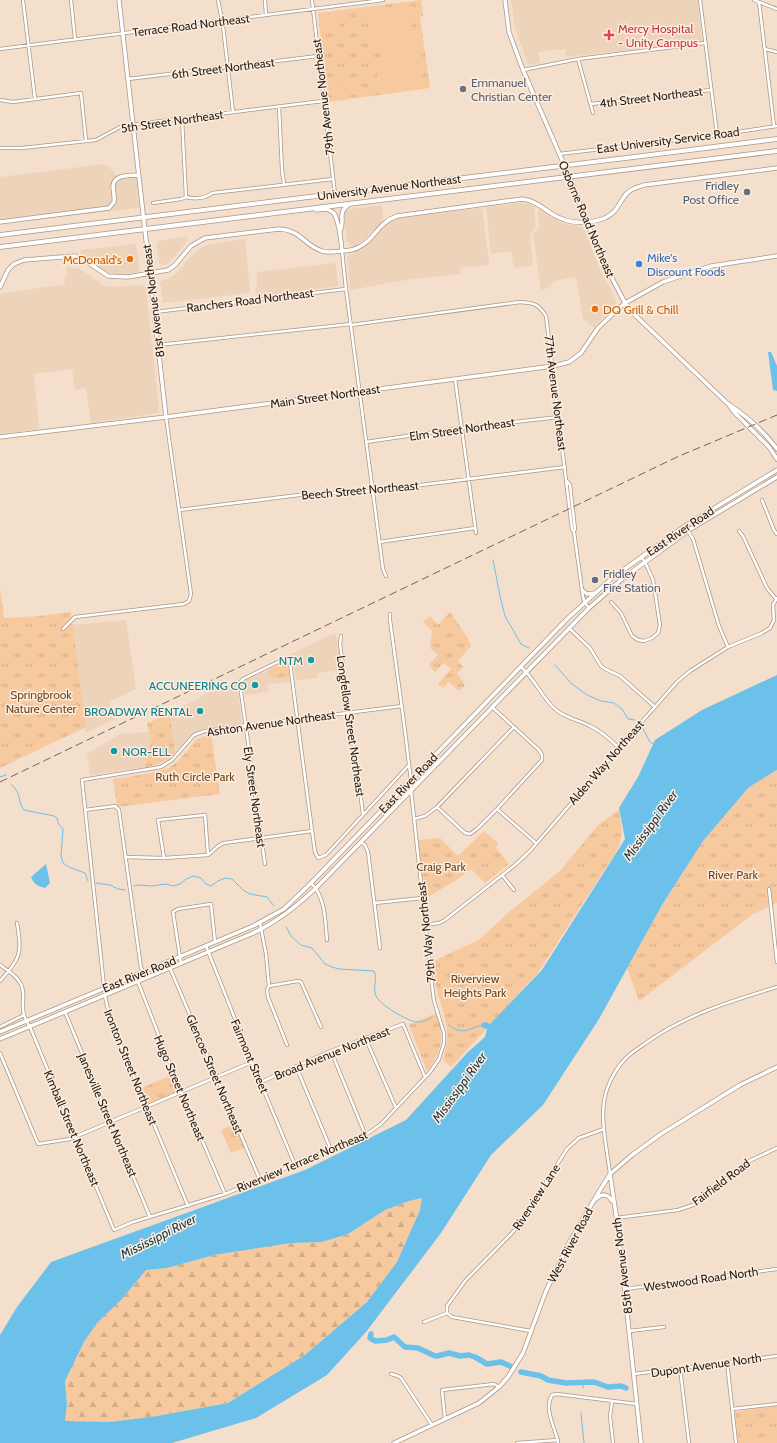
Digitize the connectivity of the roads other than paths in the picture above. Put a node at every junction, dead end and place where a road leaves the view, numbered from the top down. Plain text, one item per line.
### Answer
1 (23, 0) edge
2 (71, 0) edge
3 (119, 0) edge
4 (218, 0) edge
5 (265, 0) edge
6 (312, 0) edge
7 (383, 0) edge
8 (505, 0) edge
9 (700, 0) edge
10 (754, 0) edge
11 (363, 1) edge
12 (759, 2) junction
13 (313, 9) junction
14 (777, 9) edge
15 (266, 15) junction
16 (222, 20) junction
17 (123, 34) junction
18 (75, 39) junction
19 (705, 44) junction
20 (28, 45) junction
21 (0, 48) edge
22 (765, 49) junction
23 (777, 52) edge
24 (318, 56) junction
25 (578, 59) junction
26 (227, 67) junction
27 (523, 70) junction
28 (128, 79) junction
29 (712, 90) junction
30 (35, 99) junction
31 (0, 100) edge
32 (323, 101) junction
33 (591, 104) junction
34 (279, 107) junction
35 (233, 112) junction
36 (593, 113) dead end
37 (182, 119) junction
38 (133, 125) junction
39 (776, 126) edge
40 (717, 134) junction
41 (777, 139) edge
42 (86, 141) junction
43 (0, 148) edge
44 (777, 151) edge
45 (559, 154) junction
46 (564, 165) junction
47 (777, 168) edge
48 (138, 175) junction
49 (569, 177) junction
50 (333, 179) junction
51 (284, 184) junction
52 (335, 194) junction
53 (186, 196) junction
54 (153, 203) dead end
55 (349, 204) junction
56 (303, 210) junction
57 (144, 218) junction
58 (0, 222) edge
59 (587, 223) junction
60 (145, 230) junction
61 (340, 231) junction
62 (0, 235) edge
63 (0, 247) edge
64 (342, 251) junction
65 (777, 256) edge
66 (149, 274) junction
67 (0, 287) edge
68 (346, 289) junction
69 (625, 303) junction
70 (155, 312) junction
71 (351, 325) junction
72 (158, 345) junction
73 (553, 366) junction
74 (455, 378) junction
75 (359, 392) junction
76 (727, 403) junction
77 (166, 417) junction
78 (559, 417) junction
79 (462, 428) junction
80 (0, 437) edge
81 (366, 442) junction
82 (777, 449) edge
83 (777, 460) edge
84 (565, 466) junction
85 (777, 470) edge
86 (777, 477) edge
87 (468, 479) junction
88 (372, 491) junction
89 (762, 500) dead end
90 (179, 510) junction
91 (685, 526) junction
92 (475, 528) junction
93 (689, 530) junction
94 (739, 531) dead end
95 (476, 533) dead end
96 (777, 534) edge
97 (379, 542) junction
98 (641, 557) junction
99 (646, 562) junction
100 (386, 576) dead end
101 (582, 590) junction
102 (596, 592) junction
103 (776, 598) edge
104 (611, 602) dead end
105 (585, 603) junction
106 (589, 608) junction
107 (390, 614) dead end
108 (569, 627) junction
109 (63, 629) dead end
110 (341, 636) dead end
111 (728, 646) junction
112 (521, 667) junction
113 (526, 671) junction
114 (402, 706) junction
115 (492, 707) junction
116 (655, 707) junction
117 (349, 713) junction
118 (298, 720) junction
119 (245, 726) junction
120 (514, 727) junction
121 (619, 748) junction
122 (409, 765) junction
123 (82, 780) joint
124 (411, 781) junction
125 (410, 790) junction
126 (437, 806) junction
127 (497, 809) junction
128 (85, 810) junction
129 (363, 815) junction
130 (414, 819) junction
131 (312, 831) junction
132 (261, 837) junction
133 (361, 842) junction
134 (536, 843) junction
135 (208, 855) junction
136 (126, 857) junction
137 (164, 858) junction
138 (265, 864) dead end
139 (502, 875) junction
140 (311, 883) junction
141 (316, 888) junction
142 (769, 889) dead end
143 (514, 890) dead end
144 (422, 898) junction
145 (375, 904) junction
146 (16, 923) dead end
147 (260, 923) junction
148 (424, 925) junction
149 (260, 930) junction
150 (327, 940) dead end
151 (215, 942) junction
152 (206, 946) junction
153 (380, 948) dead end
154 (208, 952) junction
155 (180, 956) junction
156 (777, 962) edge
157 (181, 964) junction
158 (0, 965) edge
159 (170, 968) junction
160 (9, 971) junction
161 (144, 972) junction
162 (0, 981) edge
163 (138, 982) junction
164 (269, 986) junction
165 (777, 987) edge
166 (105, 988) junction
167 (105, 996) junction
168 (65, 1012) junction
169 (24, 1015) junction
170 (26, 1022) junction
171 (0, 1027) edge
172 (30, 1027) junction
173 (321, 1027) dead end
174 (0, 1032) edge
175 (444, 1033) joint
176 (366, 1037) junction
177 (0, 1040) edge
178 (287, 1045) dead end
179 (332, 1051) junction
180 (0, 1053) edge
181 (252, 1062) junction
182 (296, 1066) junction
183 (777, 1067) edge
184 (217, 1077) junction
185 (425, 1077) junction
186 (261, 1082) junction
187 (182, 1091) junction
188 (146, 1106) junction
189 (396, 1108) junction
190 (110, 1122) junction
191 (604, 1129) junction
192 (365, 1134) junction
193 (75, 1136) junction
194 (777, 1148) edge
195 (331, 1150) junction
196 (295, 1165) junction
197 (610, 1174) junction
198 (260, 1180) junction
199 (225, 1194) junction
200 (594, 1200) junction
201 (614, 1204) junction
202 (188, 1206) junction
203 (150, 1217) junction
204 (616, 1218) junction
205 (114, 1230) joint
206 (777, 1269) edge
207 (625, 1289) junction
208 (447, 1313) junction
209 (424, 1322) dead end
210 (664, 1327) dead end
211 (532, 1331) junction
212 (629, 1331) junction
213 (777, 1356) edge
214 (727, 1362) junction
215 (680, 1368) junction
216 (391, 1374) dead end
217 (634, 1374) junction
218 (499, 1387) junction
219 (612, 1402) junction
220 (637, 1404) junction
221 (777, 1404) edge
222 (732, 1409) junction
223 (446, 1419) junction
224 (432, 1425) junction
225 (558, 1441) edge
226 (394, 1443) edge
227 (517, 1443) edge
228 (613, 1443) edge
229 (641, 1443) edge
230 (688, 1443) edge
231 (736, 1443) edge

1 - 20 street
2 - 18 street
3 - 17 street, 81st Avenue Northeast
4 - 16 street
5 - 15 street
6 - 13 street, 79th Avenue Northeast
7 - 11 street, Terrace Road Northeast
8 - 27 street, Osborne Road Northeast
9 - 19 street
10 - 12 street
11 - 13 street, Terrace Road Northeast
12 - 14 street
12 - 22 street
13 - 15 street, Terrace Road Northeast
13 - 24 street, 79th Avenue Northeast
15 - 16 street, Terrace Road Northeast
16 - 17 street, Terrace Road Northeast
16 - 26 street
17 - 18 street, Terrace Road Northeast
17 - 28 street, 81st Avenue Northeast
18 - 20 street, Terrace Road Northeast
19 - 25 street
19 - 29 street
20 - 21 street, Terrace Road Northeast
20 - 30 street
22 - 23 street
22 - 39 street
24 - 26 street, 6th Street Northeast
24 - 32 street, 79th Avenue Northeast
25 - 27 street
25 - 33 street
26 - 28 street, 6th Street Northeast
26 - 35 street
27 - 45 street, Osborne Road Northeast
28 - 38 street, 81st Avenue Northeast
29 - 33 street, 4th Street Northeast
29 - 40 street
30 - 31 street
30 - 42 street
32 - 34 street, 5th Street Northeast
32 - 50 street, 79th Avenue Northeast
33 - 36 street
34 - 35 street, 5th Street Northeast
34 - 51 street
35 - 37 street, 5th Street Northeast
37 - 38 street, 5th Street Northeast
37 - 53 street
38 - 42 street, 5th Street Northeast
38 - 48 street, 81st Avenue Northeast
39 - 40 street, East University Service Road
40 - 45 street, East University Service Road
41 - 46 main road, University Avenue Northeast
42 - 43 street, 5th Street Northeast
44 - 49 main road, University Avenue Northeast
45 - 46 street, Osborne Road Northeast
46 - 49 street, Osborne Road Northeast
46 - 52 main road, University Avenue Northeast
47 - 59 street
48 - 57 street, 81st Avenue Northeast
48 - 58 street
49 - 55 main road, University Avenue Northeast
49 - 59 street, Osborne Road Northeast
50 - 51 street
50 - 52 street, 79th Avenue Northeast
51 - 53 street
52 - 57 main road, University Avenue Northeast
53 - 54 street
55 - 56 main road, University Avenue Northeast
55 - 61 street
56 - 60 main road, University Avenue Northeast
56 - 61 street
57 - 60 street, 81st Avenue Northeast
57 - 62 main road, University Avenue Northeast
59 - 64 street
59 - 69 street, Osborne Road Northeast
60 - 63 main road, University Avenue Northeast
60 - 66 street, 81st Avenue Northeast
61 - 64 street
64 - 66 street
64 - 68 street
65 - 69 street, Main Street Northeast
66 - 67 street
66 - 70 street, 81st Avenue Northeast
68 - 70 street, Ranchers Road Northeast
68 - 71 street
69 - 73 street, Main Street Northeast
69 - 76 street, Osborne Road Northeast
70 - 72 street, 81st Avenue Northeast
71 - 72 street
71 - 73 street, 77th Avenue Northeast
71 - 75 street
72 - 77 street, 81st Avenue Northeast
73 - 74 street, Main Street Northeast
73 - 78 street, 77th Avenue Northeast
74 - 75 street, Main Street Northeast
74 - 79 street
75 - 77 street, Main Street Northeast
75 - 81 street
76 - 82 street, Osborne Road Northeast
76 - 83 street, Osborne Road Northeast
77 - 80 street, Main Street Northeast
77 - 90 street, 81st Avenue Northeast
78 - 79 street, Elm Street Northeast
78 - 84 street, 77th Avenue Northeast
79 - 81 street, Elm Street Northeast
79 - 87 street
81 - 88 street
84 - 87 street, Beech Street Northeast
84 - 101 street, 77th Avenue Northeast
85 - 91 street, East River Road
86 - 93 street, East River Road
87 - 88 street, Beech Street Northeast
87 - 92 street
88 - 90 street, Beech Street Northeast
88 - 97 street
89 - 96 street
90 - 109 street, 81st Avenue Northeast
91 - 93 street
91 - 98 street, East River Road
92 - 95 street
92 - 97 street
93 - 99 street, East River Road
93 - 111 street
94 - 103 street
97 - 100 street
98 - 99 street
98 - 102 street, East River Road
99 - 104 street
99 - 106 street, East River Road
101 - 102 street
101 - 105 street, 77th Avenue Northeast
102 - 105 street, East River Road
103 - 111 street, Alden Way Northeast
105 - 106 street, 77th Avenue Northeast
105 - 112 street, East River Road
106 - 108 street, East River Road
107 - 114 street, 79th Way Northeast
108 - 113 street, East River Road
108 - 116 street
110 - 117 street, Longfellow Street Northeast
111 - 116 street, Alden Way Northeast
112 - 113 street
112 - 124 street, East River Road
113 - 115 street, East River Road
113 - 121 street
114 - 117 street, Ashton Avenue Northeast
114 - 122 street, 79th Way Northeast
115 - 120 street
115 - 125 street, East River Road
116 - 121 street, Alden Way Northeast
117 - 118 street, Ashton Avenue Northeast
117 - 129 street, Longfellow Street Northeast
118 - 119 street, Ashton Avenue Northeast
118 - 119 street, Ely Street Northeast
118 - 131 street
119 - 123 street, Ashton Avenue Northeast
119 - 132 street, Ely Street Northeast
120 - 126 street
120 - 127 street
121 - 134 street, Alden Way Northeast
122 - 124 street, 79th Way Northeast
122 - 129 street
123 - 128 street, Ironton Street Northeast
124 - 125 street, 79th Way Northeast
124 - 140 street, East River Road
125 - 130 street, 79th Way Northeast
125 - 133 street, East River Road
126 - 127 street
126 - 130 street
127 - 134 street
128 - 136 street
128 - 166 street, Ironton Street Northeast
129 - 131 street
130 - 144 street, 79th Way Northeast
131 - 132 street
132 - 135 street
132 - 138 street, Ely Street Northeast
133 - 141 street, East River Road
133 - 145 street
134 - 139 street, Alden Way Northeast
135 - 137 street
135 - 137 street
136 - 137 street
136 - 161 street
139 - 143 street
139 - 148 street, Alden Way Northeast
140 - 141 street
140 - 147 street, East River Road
141 - 149 street, East River Road
141 - 150 street
142 - 156 street
144 - 145 street
144 - 148 street, 79th Way Northeast
145 - 153 street
146 - 160 street
147 - 149 street
147 - 151 street, East River Road
148 - 175 street, 79th Way Northeast
149 - 154 street, East River Road
149 - 164 street
151 - 152 street, East River Road
151 - 155 street
152 - 154 street, Fairmont Street
152 - 155 street, East River Road
154 - 157 street, East River Road
154 - 181 street, Fairmont Street
155 - 157 street
155 - 161 street, East River Road
157 - 159 street, East River Road
158 - 160 street
159 - 163 street, East River Road
159 - 184 street, Glencoe Street Northeast
160 - 162 street
160 - 169 street
161 - 166 street, East River Road
163 - 167 street, East River Road
163 - 187 street, Hugo Street Northeast
164 - 173 street
164 - 178 street
165 - 191 street, 85th Avenue North
166 - 167 street, Ironton Street Northeast
166 - 170 street, East River Road
167 - 168 street, East River Road
167 - 188 street, Ironton Street Northeast
168 - 172 street, East River Road
168 - 190 street, Janesville Street Northeast
169 - 170 street
169 - 171 street
170 - 172 street, Kimball Street Northeast
170 - 174 street, East River Road
172 - 177 street, East River Road
172 - 193 street, Kimball Street Northeast
175 - 185 street, Riverview Terrace Northeast
176 - 179 street, Broad Avenue Northeast
176 - 185 street, Broad Avenue Northeast
176 - 189 street
179 - 182 street, Broad Avenue Northeast
179 - 192 street
180 - 193 street
181 - 184 street
181 - 186 street, Fairmont Street
182 - 186 street, Broad Avenue Northeast
182 - 195 street
183 - 197 street, West River Road
184 - 187 street
184 - 198 street, Glencoe Street Northeast
185 - 189 street, Riverview Terrace Northeast
186 - 196 street, Fairmont Street
187 - 188 street
187 - 199 street, Hugo Street Northeast
188 - 190 street
188 - 202 street, Ironton Street Northeast
189 - 192 street, Riverview Terrace Northeast
190 - 193 street
190 - 203 street, Janesville Street Northeast
191 - 197 street, 85th Avenue North
191 - 208 street, Riverview Lane
192 - 195 street, Riverview Terrace Northeast
193 - 205 street, Kimball Street Northeast
194 - 204 street, Fairfield Road
195 - 196 street, Riverview Terrace Northeast
196 - 198 street, Riverview Terrace Northeast
197 - 200 street, West River Road
197 - 201 street, 85th Avenue North
198 - 199 street, Riverview Terrace Northeast
199 - 202 street, Riverview Terrace Northeast
200 - 201 street
200 - 211 street, West River Road
201 - 204 street, 85th Avenue North
202 - 203 street, Riverview Terrace Northeast
203 - 205 street, Riverview Terrace Northeast
204 - 207 street, 85th Avenue North
206 - 207 street, Westwood Road North
207 - 212 street, 85th Avenue North
208 - 209 street
208 - 211 street
210 - 212 street
211 - 218 street, West River Road
212 - 217 street, 85th Avenue North
213 - 214 street, Dupont Avenue North
214 - 215 street, Dupont Avenue North
214 - 222 street
215 - 217 street, Dupont Avenue North
215 - 230 street
216 - 224 street
217 - 220 street, 85th Avenue North
218 - 223 street, West River Road
218 - 223 street
219 - 220 street
219 - 225 street
219 - 228 street
220 - 229 street, 85th Avenue North
221 - 222 street
222 - 231 street
223 - 224 street, West River Road
224 - 226 street, West River Road
225 - 227 street

